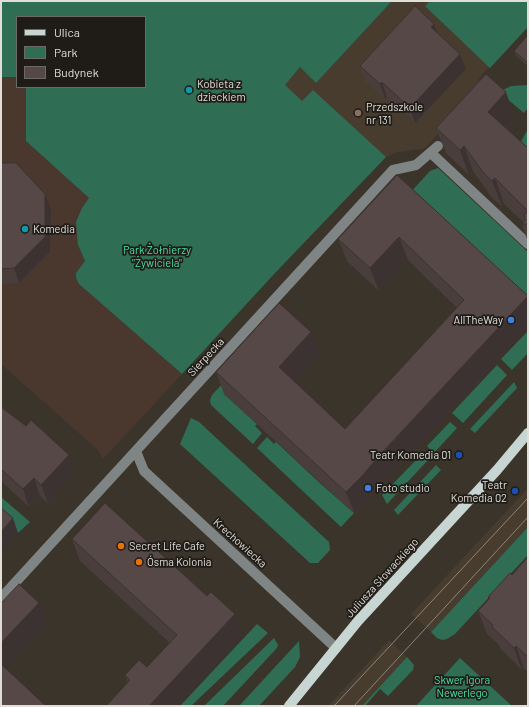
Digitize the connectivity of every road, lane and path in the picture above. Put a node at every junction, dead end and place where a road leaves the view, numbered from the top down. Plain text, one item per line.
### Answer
1 (528, 244) edge
2 (528, 433) edge
3 (528, 444) edge
4 (136, 451) junction
5 (497, 470) junction
6 (1, 598) edge
7 (336, 648) junction
8 (289, 706) edge

1 - 4 street, Sierpecka
2 - 5 main road, Juliusza Słowackiego
3 - 5 main road, Juliusza Słowackiego
4 - 6 street, Sierpecka
4 - 7 street, Krechowiecka
5 - 7 main road, Juliusza Słowackiego
7 - 8 main road, Juliusza Słowackiego

